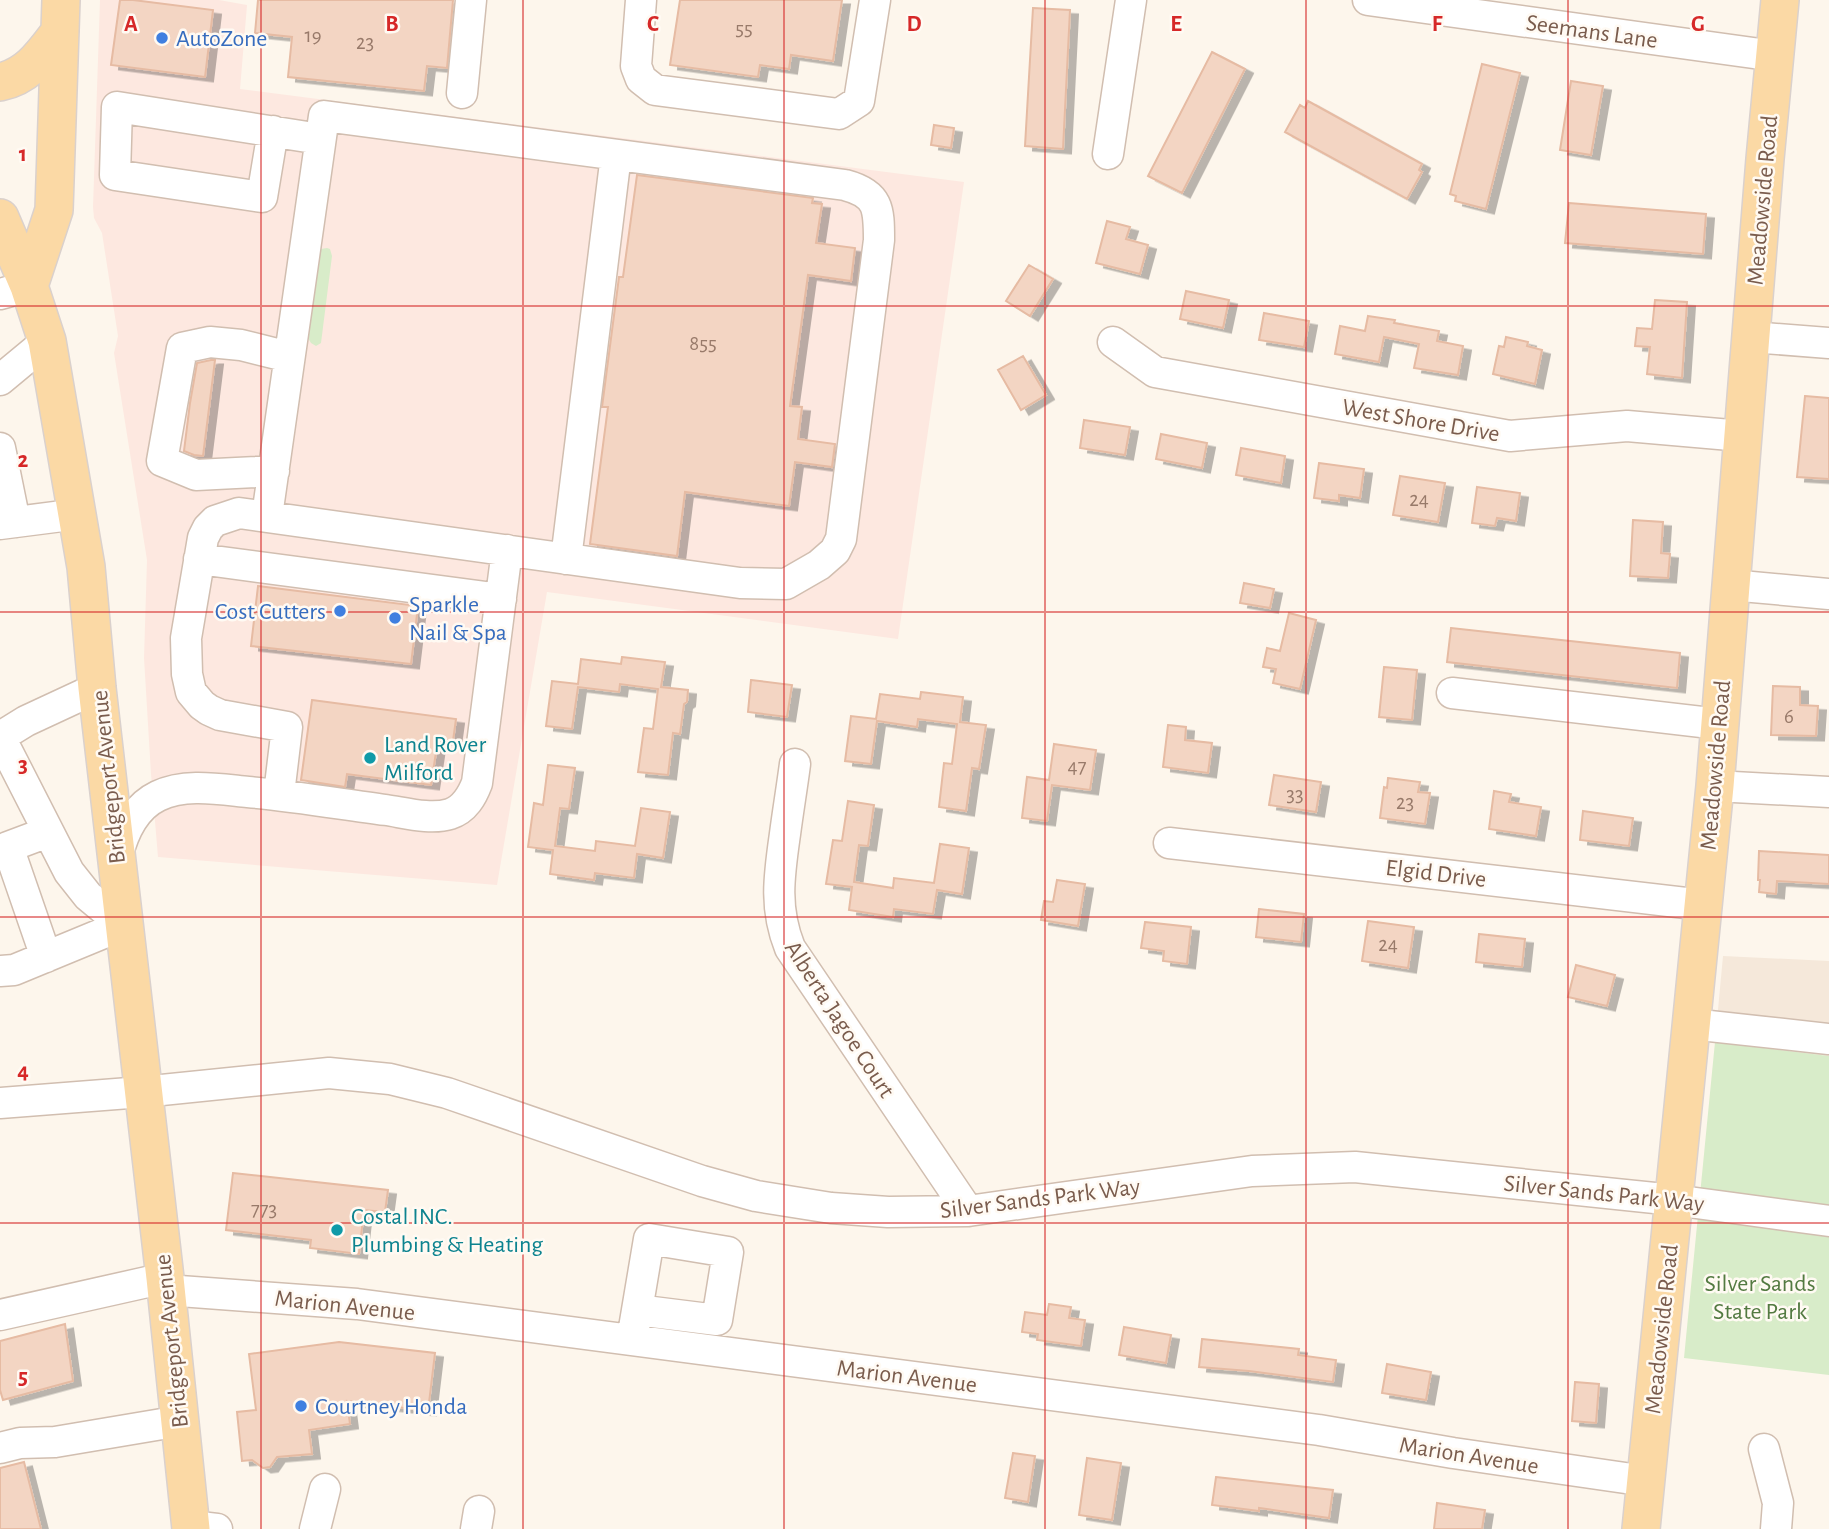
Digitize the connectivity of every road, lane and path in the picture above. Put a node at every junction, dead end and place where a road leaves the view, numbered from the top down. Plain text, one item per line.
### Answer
1 (471, 0) edge
2 (641, 0) edge
3 (875, 0) edge
4 (1130, 0) edge
5 (1368, 0) edge
6 (1780, 0) edge
7 (61, 16) edge
8 (1775, 57) junction
9 (0, 82) edge
10 (462, 93) dead end
11 (273, 131) junction
12 (320, 139) junction
13 (1108, 154) dead end
14 (617, 155) junction
15 (0, 218) edge
16 (15, 290) edge
17 (1751, 337) junction
18 (47, 341) junction
19 (1113, 342) dead end
20 (1829, 343) edge
21 (289, 357) junction
22 (0, 380) edge
23 (1742, 436) junction
24 (0, 448) edge
25 (274, 471) junction
26 (78, 514) junction
27 (267, 516) junction
28 (8, 523) edge
29 (507, 550) junction
30 (199, 559) junction
31 (566, 559) junction
32 (1730, 585) junction
33 (1829, 594) edge
34 (500, 599) junction
35 (97, 688) junction
36 (1451, 692) dead end
37 (1720, 724) junction
38 (3, 758) edge
39 (795, 764) dead end
40 (1714, 786) junction
41 (1829, 792) edge
42 (279, 794) junction
43 (48, 832) junction
44 (4, 836) edge
45 (1169, 843) dead end
46 (117, 857) junction
47 (1703, 905) junction
48 (123, 925) junction
49 (46, 957) junction
50 (0, 971) edge
51 (1691, 1024) junction
52 (1829, 1039) edge
53 (142, 1092) junction
54 (0, 1103) edge
55 (1674, 1200) junction
56 (968, 1211) junction
57 (1829, 1221) edge
58 (165, 1284) junction
59 (637, 1310) dead end
60 (0, 1315) edge
61 (632, 1340) junction
62 (180, 1421) junction
63 (0, 1448) edge
64 (1764, 1449) dead end
65 (1646, 1481) junction
66 (324, 1489) dead end
67 (200, 1528) edge
68 (315, 1529) edge
69 (1641, 1529) edge
70 (1776, 1529) edge

1 - 10 street
2 - 3 street
4 - 13 street
5 - 8 street, Seemans Lane
6 - 8 main road, Meadowside Road
7 - 9 main road
7 - 16 main road
8 - 17 main road, Meadowside Road
11 - 11 street
11 - 12 street
12 - 14 street
12 - 21 street
14 - 31 street
14 - 31 street
15 - 16 main road, Bridgeport Avenue
16 - 18 main road, Bridgeport Avenue
17 - 20 street
17 - 23 main road, Meadowside Road
18 - 22 street
18 - 26 main road, Bridgeport Avenue
19 - 23 street, West Shore Drive
21 - 25 street
21 - 25 street
23 - 32 main road, Meadowside Road
24 - 28 street
25 - 27 street
26 - 28 street
26 - 35 main road, Bridgeport Avenue
27 - 29 street
27 - 30 street
29 - 31 street
29 - 34 street
30 - 34 street
30 - 42 street
32 - 33 street
32 - 37 main road, Meadowside Road
34 - 42 street
35 - 38 street
35 - 46 main road, Bridgeport Avenue
36 - 37 street
37 - 40 main road, Meadowside Road
38 - 43 street
39 - 56 street, Alberta Jagoe Court
40 - 41 street
40 - 47 main road, Meadowside Road
42 - 46 street
43 - 44 street
43 - 48 street
44 - 49 street
45 - 47 street, Elgid Drive
46 - 48 main road, Bridgeport Avenue
47 - 51 main road, Meadowside Road
48 - 49 street
48 - 53 main road, Bridgeport Avenue
49 - 50 street
51 - 52 street
51 - 55 main road, Meadowside Road
53 - 54 street, Silver Sands Park Way
53 - 56 street, Silver Sands Park Way
53 - 58 main road, Bridgeport Avenue
55 - 56 street, Silver Sands Park Way
55 - 57 street, Silver Sands Park Way
55 - 65 main road, Meadowside Road
58 - 60 street, Marion Avenue
58 - 61 street, Marion Avenue
58 - 62 main road, Bridgeport Avenue
59 - 61 street
61 - 65 street, Marion Avenue
62 - 63 street
62 - 67 main road, Bridgeport Avenue
64 - 70 street
65 - 69 main road, Meadowside Road
66 - 68 street

